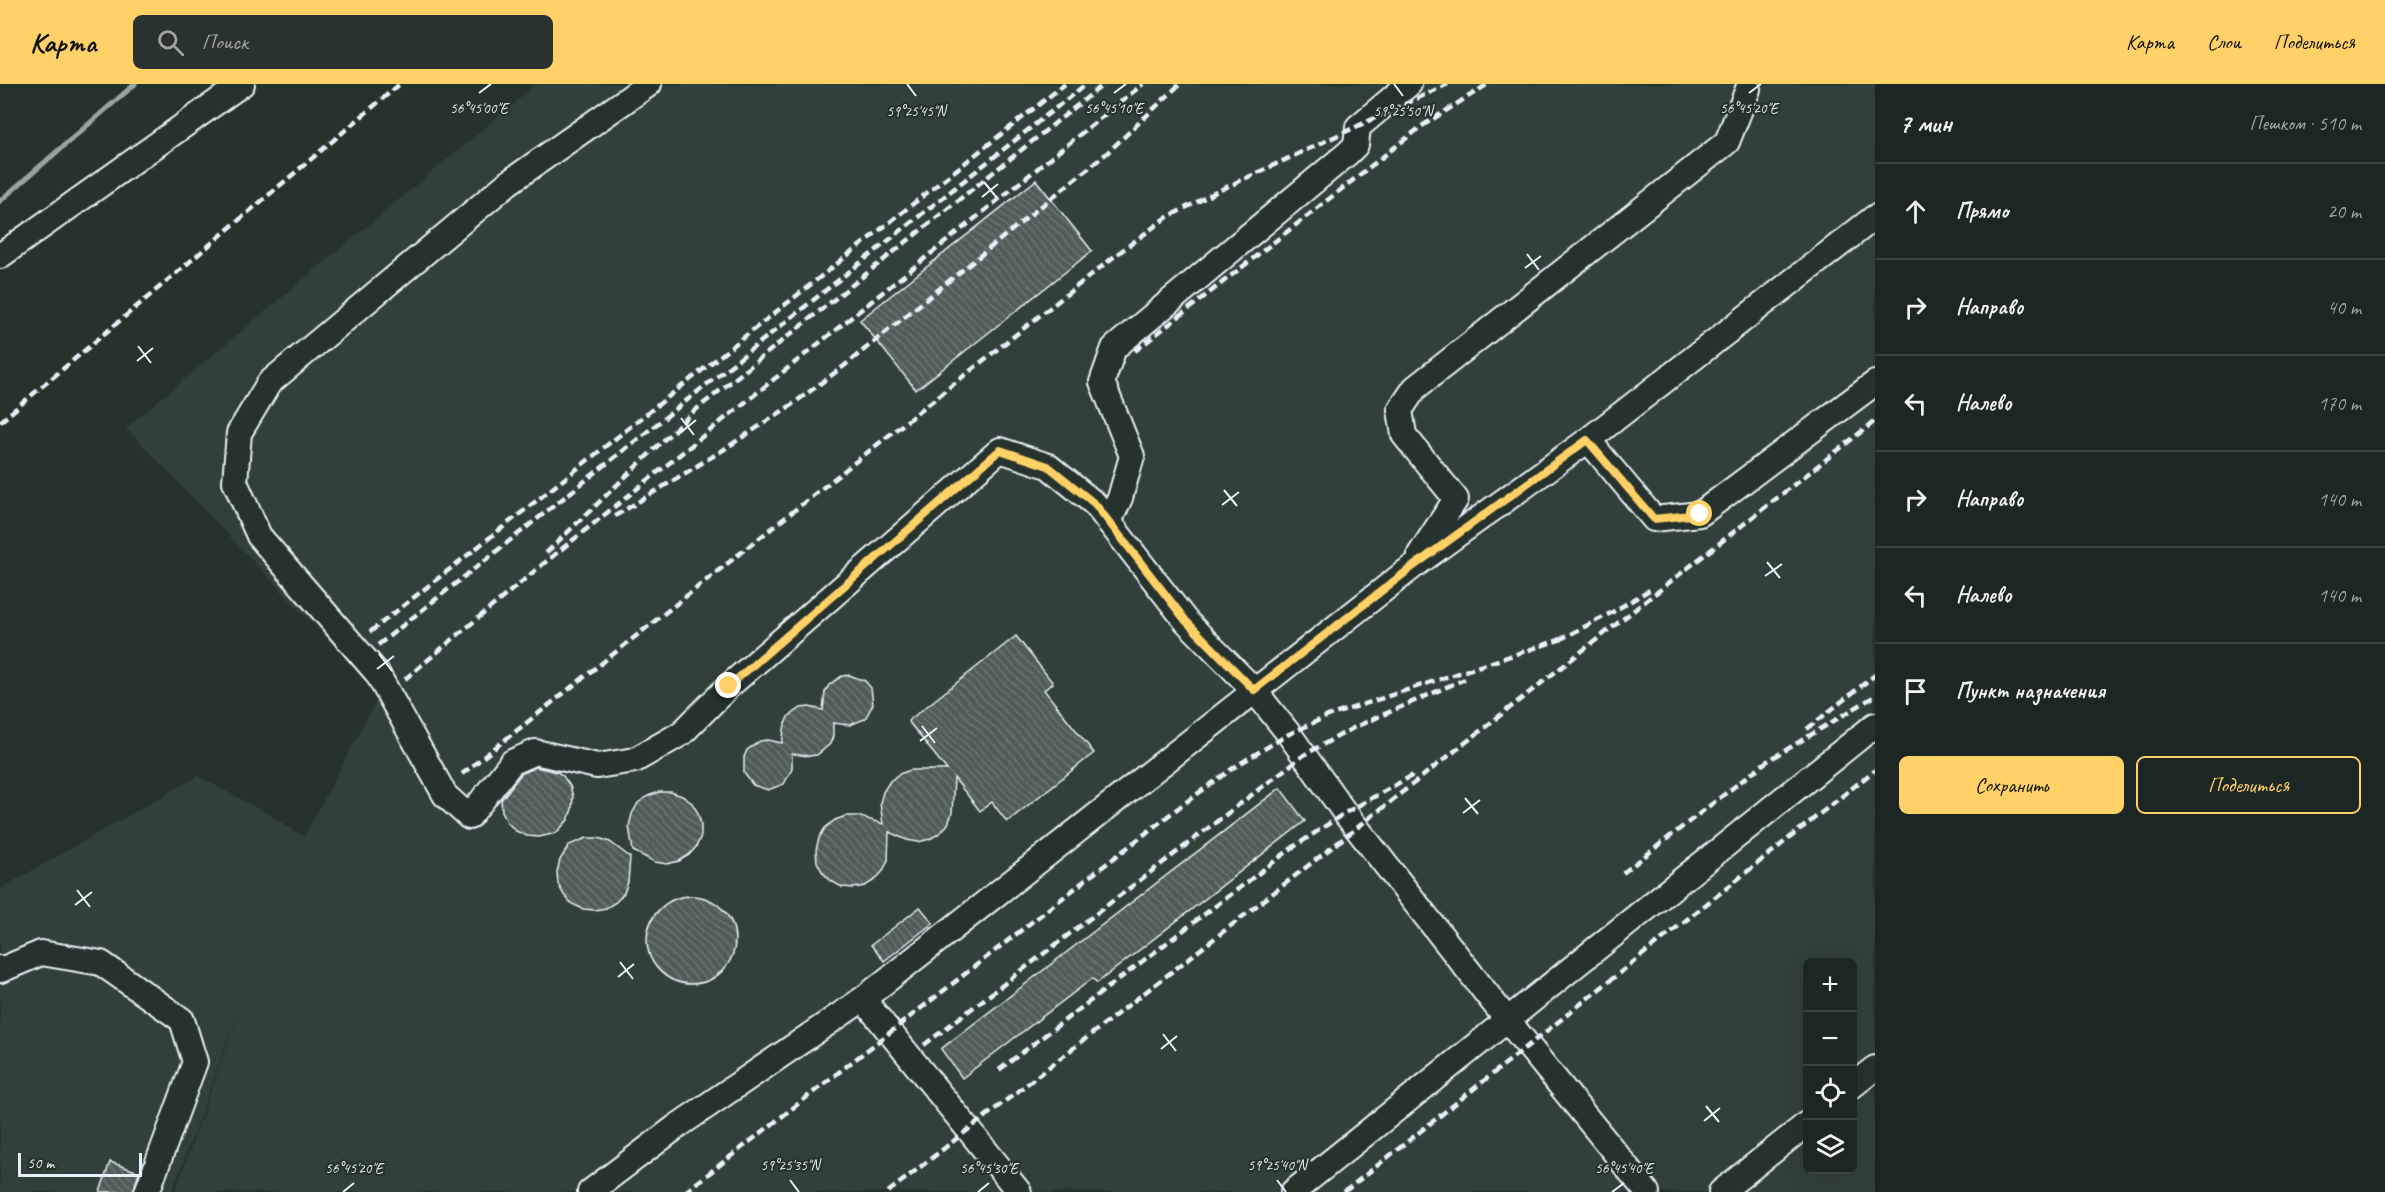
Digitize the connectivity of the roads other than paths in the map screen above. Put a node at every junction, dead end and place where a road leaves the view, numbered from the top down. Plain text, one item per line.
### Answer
1 (242, 84) edge
2 (649, 84) edge
3 (1408, 84) edge
4 (1748, 89) dead end
5 (1875, 217) edge
6 (0, 256) edge
7 (1875, 382) edge
8 (1587, 440) junction
9 (1110, 522) junction
10 (1411, 568) junction
11 (1254, 690) junction
12 (1875, 725) edge
13 (0, 968) edge
14 (863, 999) junction
15 (1508, 1021) junction
16 (1875, 1068) edge
17 (1857, 1082) edge
18 (1803, 1126) edge
19 (147, 1192) edge
20 (590, 1192) edge
21 (1019, 1192) edge
22 (1293, 1192) edge
23 (1647, 1192) edge
24 (1721, 1192) edge

1 - 6 lane
2 - 9 lane
3 - 9 lane
4 - 10 lane
5 - 8 lane
7 - 8 lane
8 - 10 lane
9 - 11 lane
10 - 11 lane
11 - 14 lane
11 - 15 lane
12 - 15 lane
13 - 19 lane
14 - 20 lane
14 - 21 lane
15 - 22 lane
15 - 23 lane
16 - 17 lane
18 - 24 lane

